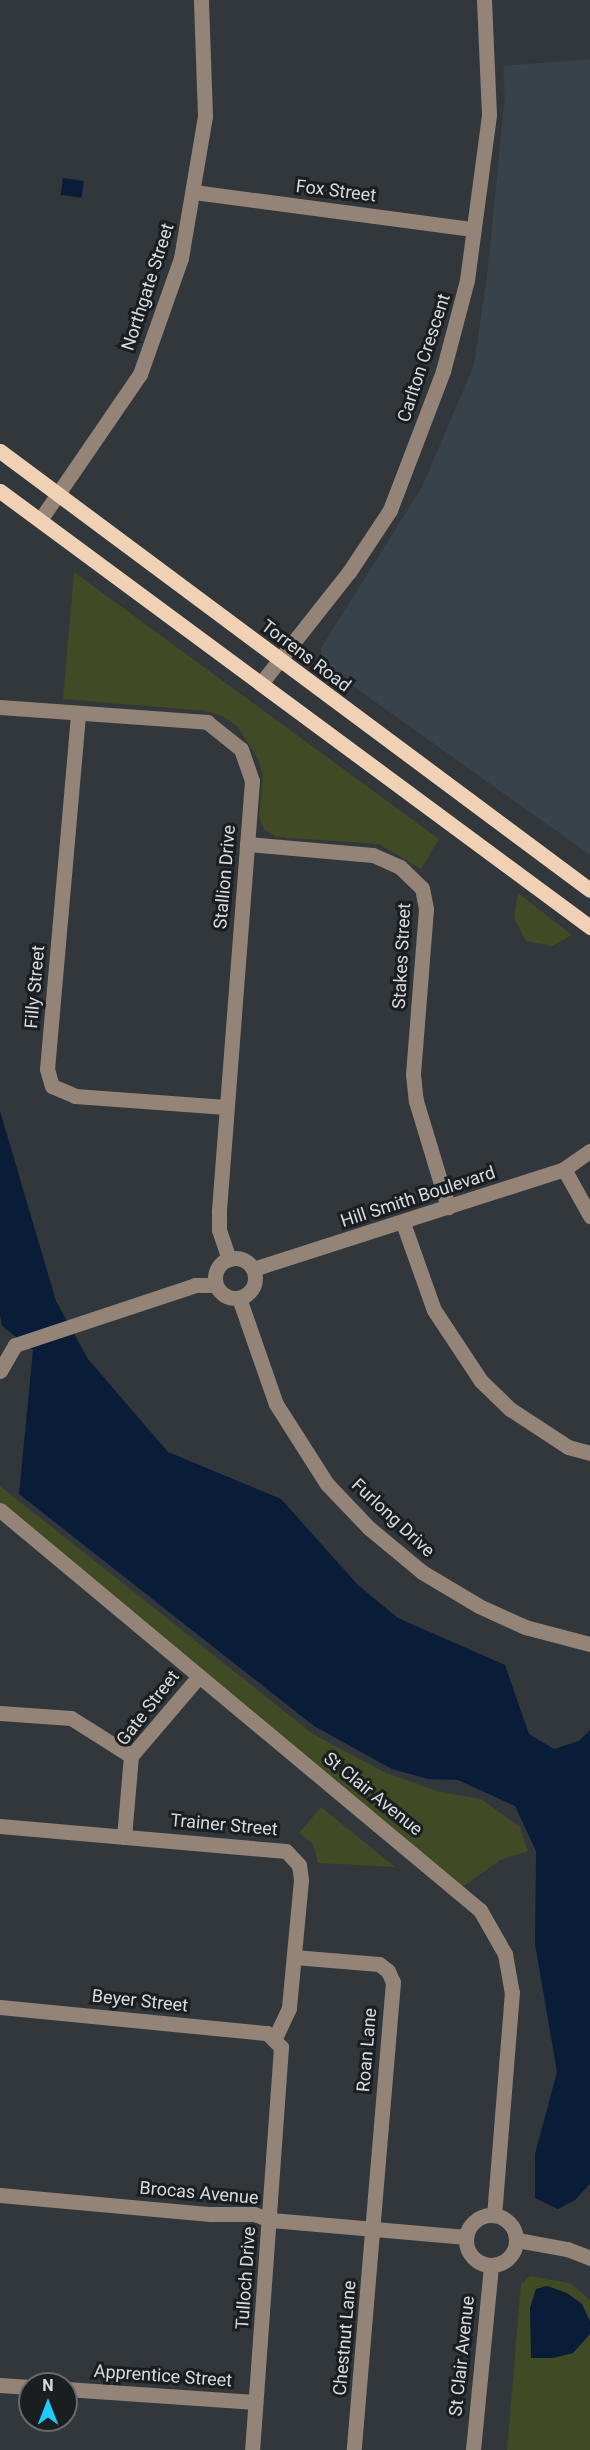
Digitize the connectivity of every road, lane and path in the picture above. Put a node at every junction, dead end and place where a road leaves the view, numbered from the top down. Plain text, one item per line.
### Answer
1 (201, 0) edge
2 (484, 0) edge
3 (194, 192) junction
4 (473, 229) junction
5 (0, 451) edge
6 (0, 491) edge
7 (57, 494) junction
8 (40, 520) junction
9 (279, 660) junction
10 (262, 682) junction
11 (0, 707) edge
12 (78, 715) junction
13 (247, 844) junction
14 (590, 890) edge
15 (590, 927) edge
16 (226, 1107) junction
17 (590, 1151) edge
18 (564, 1169) junction
19 (448, 1207) junction
20 (590, 1216) edge
21 (403, 1223) junction
22 (229, 1259) junction
23 (253, 1269) junction
24 (215, 1285) junction
25 (239, 1298) junction
26 (0, 1371) edge
27 (590, 1454) edge
28 (0, 1510) edge
29 (590, 1644) edge
30 (199, 1676) junction
31 (0, 1713) edge
32 (131, 1756) junction
33 (0, 1826) edge
34 (124, 1837) junction
35 (294, 1957) junction
36 (0, 2007) edge
37 (275, 2038) junction
38 (0, 2195) edge
39 (494, 2215) junction
40 (270, 2220) junction
41 (374, 2230) junction
42 (466, 2237) junction
43 (517, 2240) junction
44 (590, 2258) edge
45 (491, 2265) junction
46 (0, 2385) edge
47 (18, 2386) edge
48 (78, 2390) edge
49 (256, 2402) junction
50 (252, 2450) edge
51 (354, 2450) edge
52 (473, 2450) edge

1 - 3 street, Northgate Street
2 - 4 street, Carlton Crescent
3 - 4 street, Fox Street
3 - 7 street, Northgate Street
4 - 9 street, Carlton Crescent
5 - 7 main road, Torrens Road
6 - 8 main road
7 - 8 street, Northgate Street
7 - 9 main road, Torrens Road
8 - 10 main road
9 - 10 street, Carlton Crescent
9 - 14 main road, Torrens Road
10 - 15 main road
11 - 12 street, Stallion Drive
12 - 13 street, Stallion Drive
12 - 16 street, Filly Street
13 - 16 street, Stallion Drive
13 - 19 street, Stakes Street
16 - 22 street, Stallion Drive
17 - 18 street, Hill Smith Boulevard
18 - 19 street, Hill Smith Boulevard
18 - 20 street
19 - 21 street, Hill Smith Boulevard
21 - 23 street, Hill Smith Boulevard
21 - 27 street
22 - 23 street
22 - 24 street
23 - 25 street
24 - 25 street
24 - 26 street
25 - 29 street, Furlong Drive
28 - 30 street, St Clair Avenue
30 - 32 street, Gate Street
30 - 39 street, St Clair Avenue
31 - 32 street
32 - 34 street, Gate Street
33 - 34 street, Trainer Street
34 - 35 street, Trainer Street
35 - 37 street, Trainer Street
35 - 41 street, Roan Lane
36 - 37 street, Beyer Street
37 - 40 street, Tulloch Drive
38 - 40 street, Brocas Avenue
39 - 42 street
39 - 43 street
40 - 41 street, Brocas Avenue
40 - 49 street, Tulloch Drive
41 - 42 street, Brocas Avenue
41 - 51 street, Chestnut Lane
42 - 45 street
43 - 44 street
43 - 45 street
45 - 52 street, St Clair Avenue
46 - 47 street
48 - 49 street, Apprentice Street
49 - 50 street, Tulloch Drive

